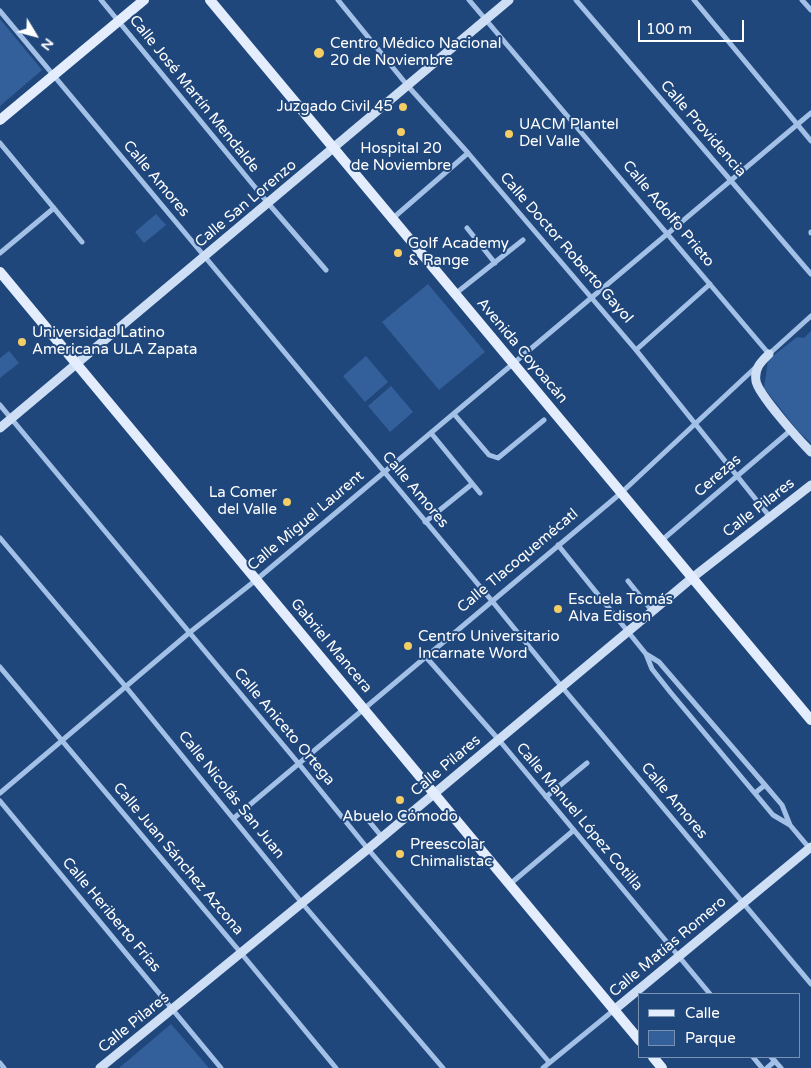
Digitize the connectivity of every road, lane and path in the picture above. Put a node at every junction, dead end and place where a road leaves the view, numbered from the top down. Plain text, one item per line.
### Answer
1 (101, 0) edge
2 (144, 0) edge
3 (210, 0) edge
4 (338, 0) edge
5 (469, 0) edge
6 (509, 0) edge
7 (576, 0) edge
8 (694, 0) edge
9 (802, 0) edge
10 (811, 10) edge
11 (0, 11) edge
12 (486, 19) junction
13 (119, 21) junction
14 (53, 76) junction
15 (408, 85) junction
16 (811, 113) edge
17 (0, 120) edge
18 (797, 125) junction
19 (811, 141) edge
20 (0, 143) edge
21 (333, 148) junction
22 (468, 153) junction
23 (731, 181) junction
24 (268, 203) junction
25 (54, 208) junction
26 (392, 219) junction
27 (467, 228) dead end
28 (668, 234) junction
29 (523, 240) dead end
30 (82, 242) dead end
31 (0, 252) edge
32 (204, 256) junction
33 (495, 262) junction
34 (326, 270) dead end
35 (0, 272) edge
36 (811, 274) edge
37 (710, 284) junction
38 (455, 294) junction
39 (593, 298) junction
40 (811, 316) edge
41 (636, 350) junction
42 (769, 354) junction
43 (77, 364) junction
44 (514, 364) junction
45 (758, 365) junction
46 (746, 376) junction
47 (756, 381) junction
48 (0, 406) edge
49 (454, 414) junction
50 (11, 419) junction
51 (544, 420) dead end
52 (695, 424) junction
53 (0, 428) edge
54 (791, 430) junction
55 (431, 434) junction
56 (811, 452) edge
57 (384, 472) junction
58 (737, 476) junction
59 (472, 484) junction
60 (811, 485) edge
61 (480, 493) dead end
62 (621, 493) junction
63 (770, 517) junction
64 (425, 522) junction
65 (0, 538) edge
66 (661, 541) junction
67 (558, 545) junction
68 (692, 578) junction
69 (256, 580) junction
70 (628, 581) dead end
71 (492, 601) junction
72 (653, 612) junction
73 (628, 632) junction
74 (189, 633) junction
75 (646, 654) junction
76 (426, 657) junction
77 (0, 666) edge
78 (680, 685) junction
79 (126, 687) junction
80 (562, 687) junction
81 (671, 693) junction
82 (364, 709) junction
83 (811, 720) edge
84 (719, 730) junction
85 (709, 739) junction
86 (499, 740) junction
87 (63, 741) junction
88 (587, 763) dead end
89 (299, 764) junction
90 (765, 785) junction
91 (0, 793) edge
92 (755, 793) junction
93 (434, 794) junction
94 (546, 797) junction
95 (0, 801) edge
96 (364, 815) dead end
97 (234, 818) junction
98 (790, 825) junction
99 (574, 830) junction
100 (382, 837) junction
101 (368, 849) junction
102 (810, 849) edge
103 (509, 884) junction
104 (744, 902) junction
105 (302, 903) junction
106 (241, 953) junction
107 (679, 956) junction
108 (811, 984) edge
109 (709, 993) edge
110 (172, 1009) junction
111 (614, 1010) junction
112 (638, 1039) edge
113 (654, 1058) edge
114 (753, 1058) edge
115 (773, 1059) edge
116 (549, 1062) junction
117 (0, 1063) edge
118 (4, 1068) edge
119 (100, 1068) edge
120 (221, 1068) edge
121 (336, 1068) edge
122 (443, 1068) edge
123 (543, 1068) edge
124 (662, 1068) edge
125 (762, 1068) edge
126 (767, 1068) edge
127 (781, 1068) edge

1 - 13 street, Calle José Martín Mendalde
2 - 13 main road
3 - 21 main road, Avenida Coyoacán
4 - 15 street, Calle Doctor Roberto Gayol
5 - 12 street, Calle Adolfo Prieto
6 - 12 street, Calle San Lorenzo
7 - 23 street, Calle Providencia
8 - 18 street
9 - 10 street
11 - 14 street, Calle Amores
12 - 15 street, Calle San Lorenzo
12 - 28 street, Calle Adolfo Prieto
13 - 14 main road
13 - 24 street, Calle José Martín Mendalde
14 - 17 main road
14 - 32 street, Calle Amores
15 - 21 street, Calle San Lorenzo
15 - 22 street, Calle Doctor Roberto Gayol
16 - 18 street, Calle Miguel Laurent
18 - 19 street
18 - 23 street, Calle Miguel Laurent
20 - 25 street
21 - 24 street, Calle San Lorenzo
21 - 26 main road, Avenida Coyoacán
22 - 26 street
22 - 39 street, Calle Doctor Roberto Gayol
23 - 28 street, Calle Miguel Laurent
23 - 36 street, Calle Providencia
24 - 32 street, Calle San Lorenzo
24 - 34 street, Calle José Martín Mendalde
25 - 30 street
25 - 31 street
26 - 38 main road, Avenida Coyoacán
27 - 33 street
28 - 37 street, Calle Adolfo Prieto
28 - 39 street, Calle Miguel Laurent
29 - 33 street
32 - 43 street, Calle San Lorenzo
32 - 57 street, Calle Amores
33 - 38 street
35 - 43 main road, Gabriel Mancera
37 - 41 street
37 - 42 street, Calle Adolfo Prieto
38 - 44 main road, Avenida Coyoacán
39 - 41 street, Calle Doctor Roberto Gayol
39 - 44 street, Calle Miguel Laurent
40 - 42 street, Calle Tlacoquemécatl
41 - 52 street, Calle Doctor Roberto Gayol
42 - 45 street, Calle Tlacoquemécatl
43 - 50 street, Calle San Lorenzo
43 - 69 main road, Gabriel Mancera
44 - 49 street, Calle Miguel Laurent
44 - 62 main road, Avenida Coyoacán
45 - 46 street, Calle Tlacoquemécatl
45 - 47 street
46 - 47 street
46 - 52 street, Calle Tlacoquemécatl
47 - 54 street
48 - 50 street, Calle Aniceto Ortega
49 - 51 street
49 - 55 street, Calle Miguel Laurent
50 - 53 street, Calle San Lorenzo
50 - 74 street, Calle Aniceto Ortega
52 - 58 street, Calle Doctor Roberto Gayol
52 - 62 street, Calle Tlacoquemécatl
54 - 56 street
54 - 58 street, Cerezas
55 - 57 street, Calle Miguel Laurent
55 - 59 street
57 - 64 street, Calle Amores
57 - 69 street, Calle Miguel Laurent
58 - 63 street, Calle Doctor Roberto Gayol
58 - 66 street, Cerezas
59 - 61 street
59 - 64 street
60 - 63 street, Calle Pilares
62 - 66 main road, Avenida Coyoacán
62 - 67 street, Calle Tlacoquemécatl
63 - 68 street, Calle Pilares
64 - 71 street, Calle Amores
65 - 79 street, Calle Nicolás San Juan
66 - 68 main road, Avenida Coyoacán
67 - 71 street, Calle Tlacoquemécatl
67 - 73 street
68 - 72 street, Calle Pilares
68 - 83 main road, Avenida Coyoacán
69 - 74 street, Calle Miguel Laurent
69 - 82 main road, Gabriel Mancera
70 - 72 street
71 - 76 street, Calle Tlacoquemécatl
71 - 80 street, Calle Amores
72 - 73 street, Calle Pilares
73 - 75 street
73 - 80 street, Calle Pilares
74 - 79 street, Calle Miguel Laurent
74 - 89 street, Calle Aniceto Ortega
75 - 78 street
75 - 81 street
76 - 82 street, Calle Tlacoquemécatl
76 - 86 street, Calle Manuel López Cotilla
77 - 87 street, Calle Juan Sánchez Azcona
78 - 81 street
78 - 84 street
79 - 87 street, Calle Miguel Laurent
79 - 97 street, Calle Nicolás San Juan
80 - 86 street, Calle Pilares
80 - 104 street, Calle Amores
81 - 85 street
82 - 89 street, Calle Tlacoquemécatl
82 - 93 main road, Gabriel Mancera
84 - 85 street
84 - 90 street
85 - 92 street
86 - 93 street, Calle Pilares
86 - 94 street, Calle Manuel López Cotilla
87 - 91 street, Calle Miguel Laurent
87 - 106 street, Calle Juan Sánchez Azcona
88 - 94 street
89 - 97 street, Calle Tlacoquemécatl
89 - 101 street, Calle Aniceto Ortega
90 - 92 street
90 - 98 street
92 - 98 street
93 - 100 street, Calle Pilares
93 - 103 main road, Gabriel Mancera
94 - 99 street, Calle Manuel López Cotilla
95 - 110 street, Calle Heriberto Frías
96 - 100 street
97 - 105 street, Calle Nicolás San Juan
98 - 102 street
99 - 103 street
99 - 107 street, Calle Manuel López Cotilla
100 - 101 street, Calle Pilares
101 - 105 street, Calle Pilares
101 - 116 street, Calle Aniceto Ortega
102 - 104 street, Calle Matías Romero
103 - 111 main road, Gabriel Mancera
104 - 107 street, Calle Matías Romero
104 - 108 street, Calle Amores
105 - 106 street, Calle Pilares
105 - 122 street, Calle Nicolás San Juan
106 - 110 street, Calle Pilares
106 - 121 street, Calle Juan Sánchez Azcona
107 - 109 street, Calle Manuel López Cotilla
107 - 111 street, Calle Matías Romero
110 - 119 street, Calle Pilares
110 - 120 street, Calle Heriberto Frías
111 - 112 main road, Gabriel Mancera
111 - 116 street, Calle Matías Romero
113 - 124 main road
114 - 125 street
115 - 126 street
115 - 127 street
116 - 123 street, Calle Matías Romero
117 - 118 street

